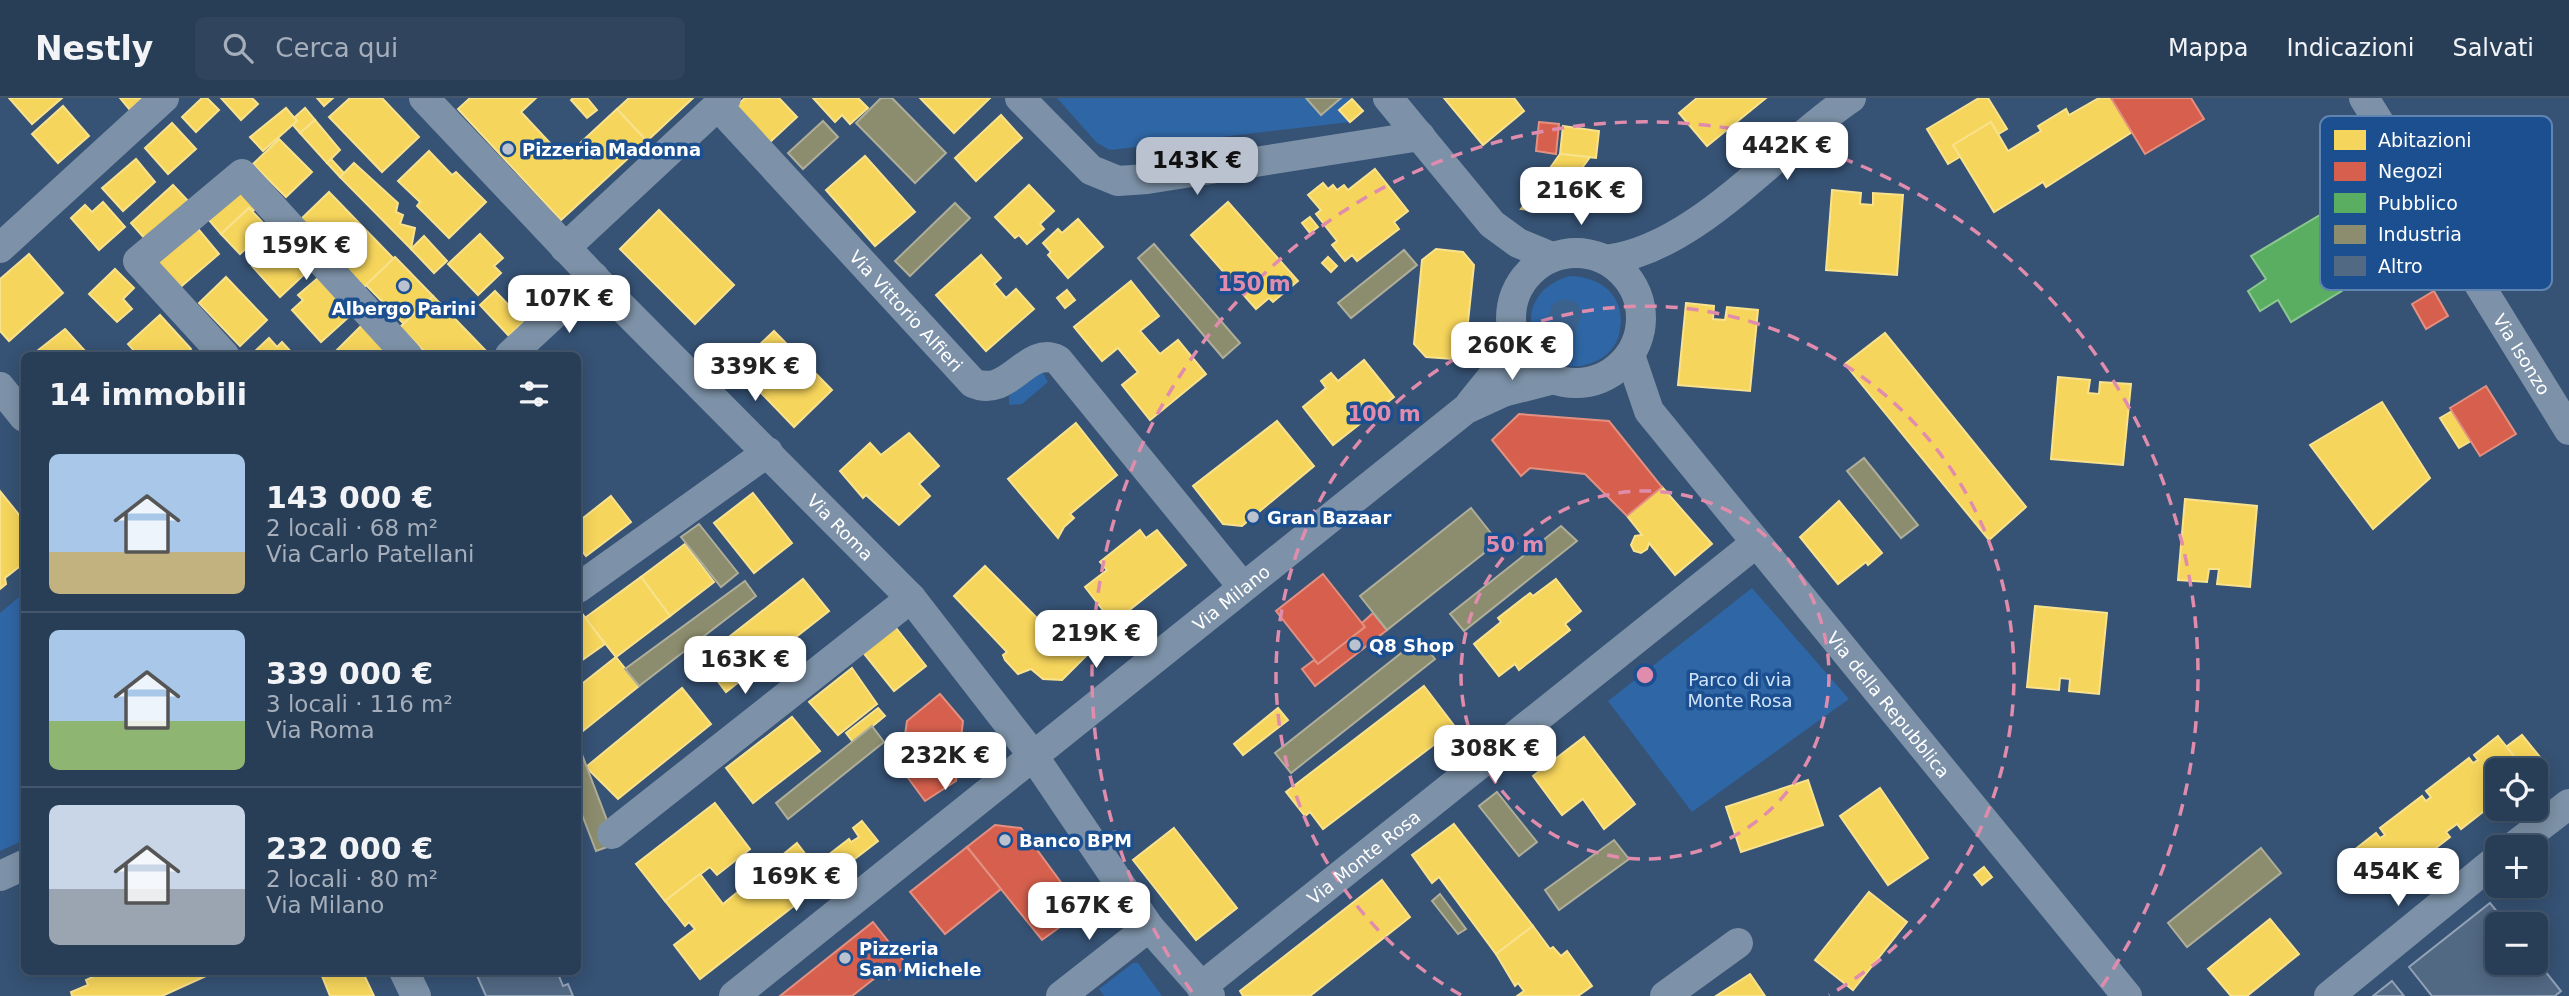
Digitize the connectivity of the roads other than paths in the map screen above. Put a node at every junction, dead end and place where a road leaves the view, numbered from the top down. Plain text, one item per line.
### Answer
1 (164, 98) edge
2 (1020, 98) edge
3 (1388, 98) edge
4 (2364, 98) edge
5 (1844, 100) edge
6 (435, 101) edge
7 (722, 102) edge
8 (2375, 116) edge
9 (1420, 136) junction
10 (1492, 224) junction
11 (1692, 225) junction
12 (0, 248) edge
13 (565, 248) junction
14 (1552, 257) junction
15 (1606, 260) junction
16 (594, 277) junction
17 (2483, 290) edge
18 (1516, 292) junction
19 (1639, 302) junction
20 (1514, 340) junction
21 (221, 352) edge
22 (404, 352) edge
23 (513, 352) edge
24 (1630, 355) junction
25 (1554, 379) junction
26 (1595, 381) junction
27 (0, 387) edge
28 (1466, 409) junction
29 (1649, 411) junction
30 (21, 413) edge
31 (2569, 430) edge
32 (768, 453) junction
33 (1756, 543) junction
34 (581, 586) edge
35 (1243, 587) junction
36 (911, 598) junction
37 (1032, 754) junction
38 (2569, 804) edge
39 (612, 834) dead end
40 (2529, 835) edge
41 (21, 866) edge
42 (2485, 869) edge
43 (0, 876) edge
44 (1149, 927) junction
45 (1738, 943) dead end
46 (406, 975) edge
47 (1206, 991) edge
48 (416, 996) edge
49 (734, 996) edge
50 (1061, 996) edge
51 (1665, 996) edge
52 (2127, 996) edge
53 (2329, 996) edge

1 - 12 street
2 - 9 street
3 - 9 street
4 - 8 street, Via Isonzo
5 - 11 street
6 - 13 street, Via Roma
7 - 13 street
7 - 35 street, Via Vittorio Alfieri
9 - 10 street
10 - 14 street
10 - 18 street
11 - 15 street
11 - 19 street
13 - 16 street, Via Roma
14 - 15 street
14 - 18 street
15 - 19 street
16 - 23 street
16 - 32 street, Via Roma
17 - 31 street, Via Isonzo
18 - 20 street
19 - 24 street
20 - 25 street
20 - 28 street, Via Milano
21 - 22 street
24 - 26 street
24 - 29 street, Via della Repubblica
25 - 26 street
25 - 28 street, Via Milano
26 - 29 street, Via della Repubblica
27 - 30 street
28 - 35 street, Via Milano
29 - 33 street, Via della Repubblica
32 - 34 street
32 - 36 street, Via Roma
33 - 47 street, Via Monte Rosa
33 - 52 street, Via della Repubblica
35 - 37 street, Via Milano
36 - 37 street, Via Roma
36 - 39 street
37 - 44 street, Via Roma
37 - 49 street, Via Milano
38 - 40 street
41 - 43 street
42 - 53 street
44 - 47 street, Via Roma
44 - 50 street
45 - 51 street
46 - 48 street

